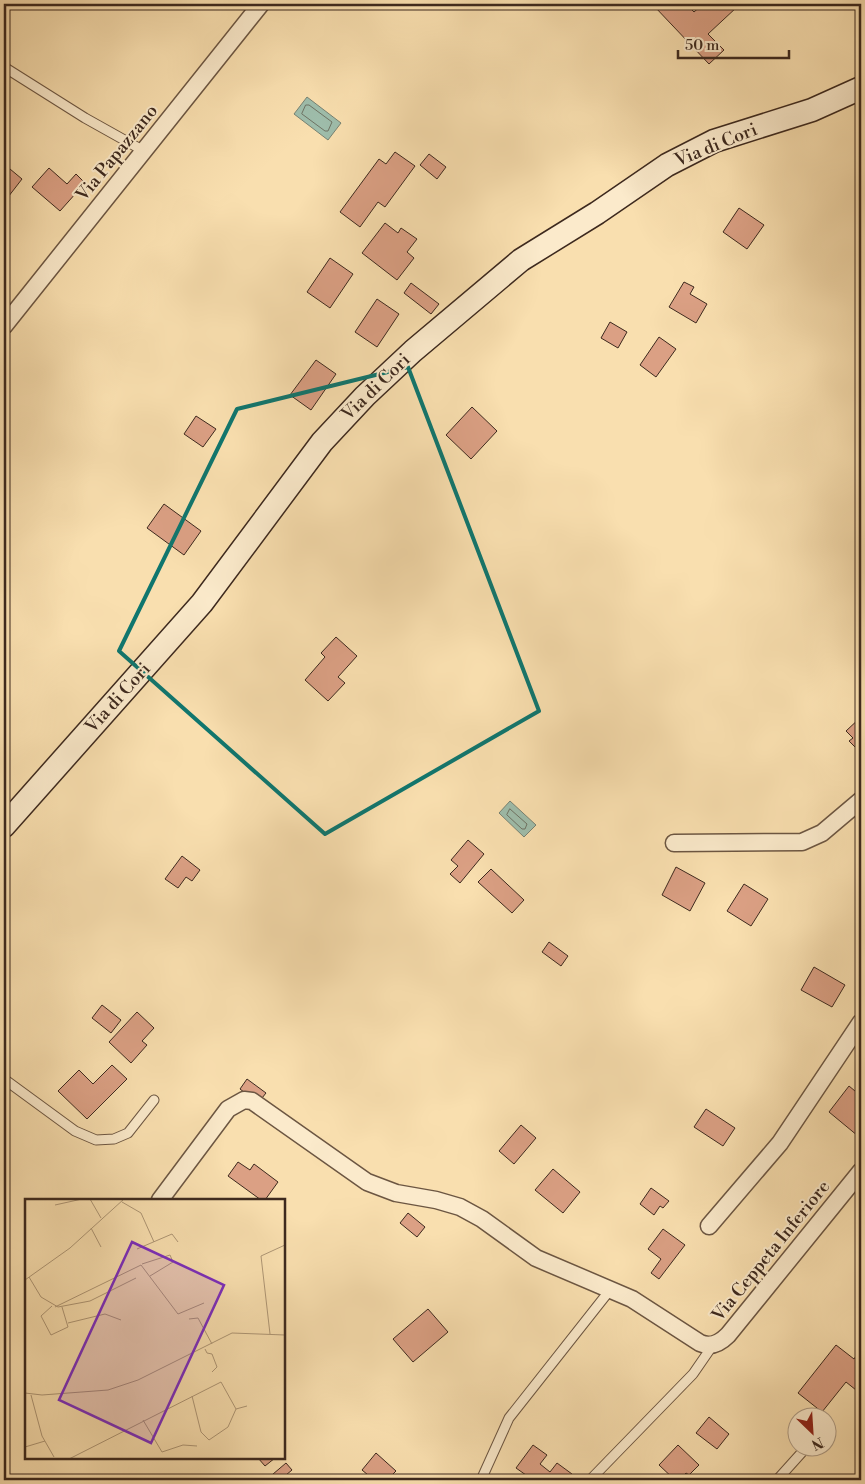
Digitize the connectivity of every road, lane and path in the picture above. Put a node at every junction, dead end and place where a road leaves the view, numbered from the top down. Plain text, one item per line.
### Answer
1 (261, 4) edge
2 (4, 67) edge
3 (861, 88) edge
4 (144, 151) junction
5 (4, 326) edge
6 (861, 800) edge
7 (4, 826) edge
8 (674, 843) dead end
9 (861, 1022) edge
10 (4, 1079) edge
11 (154, 1100) dead end
12 (861, 1171) edge
13 (161, 1199) edge
14 (709, 1226) dead end
15 (610, 1290) junction
16 (713, 1345) junction
17 (799, 1456) edge
18 (481, 1480) edge
19 (590, 1480) edge
20 (777, 1480) edge

1 - 4 street, Via Papazzano
2 - 4 lane
3 - 7 main road, Via di Cori
4 - 5 street, Via Papazzano
6 - 8 street
9 - 14 street
10 - 11 lane
12 - 16 street, Via Ceppeta Inferiore
13 - 15 street, Via Ceppeta Inferiore
15 - 16 street, Via Ceppeta Inferiore
15 - 18 lane
16 - 19 lane
17 - 20 lane

